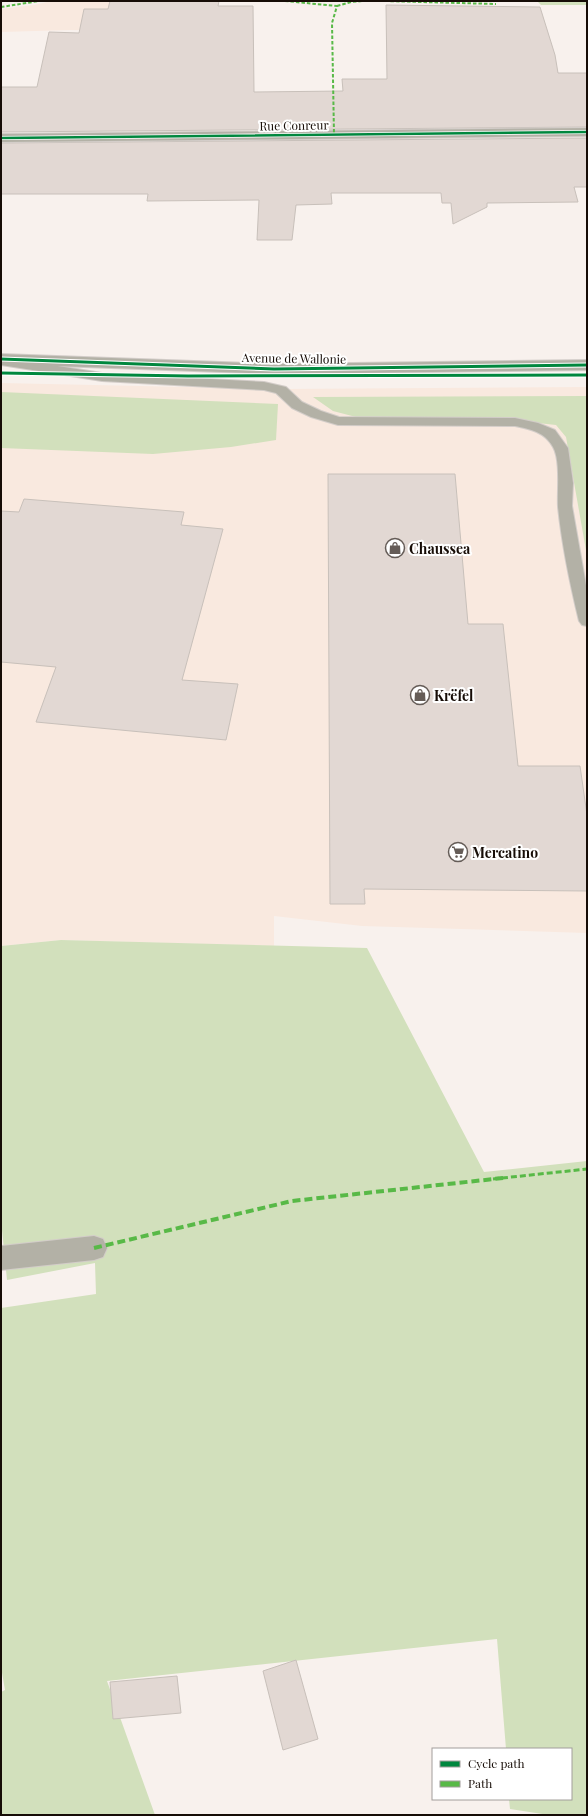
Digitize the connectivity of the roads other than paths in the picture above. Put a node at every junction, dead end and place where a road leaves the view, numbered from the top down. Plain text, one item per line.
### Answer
1 (587, 132) edge
2 (1, 138) edge
3 (1, 360) edge
4 (587, 366) edge
5 (587, 621) edge
6 (94, 1248) dead end
7 (1, 1258) edge

1 - 2 street, Rue Conreur
3 - 4 street, Avenue de Wallonie
3 - 5 lane, Avenue de Wallonie
6 - 7 street

